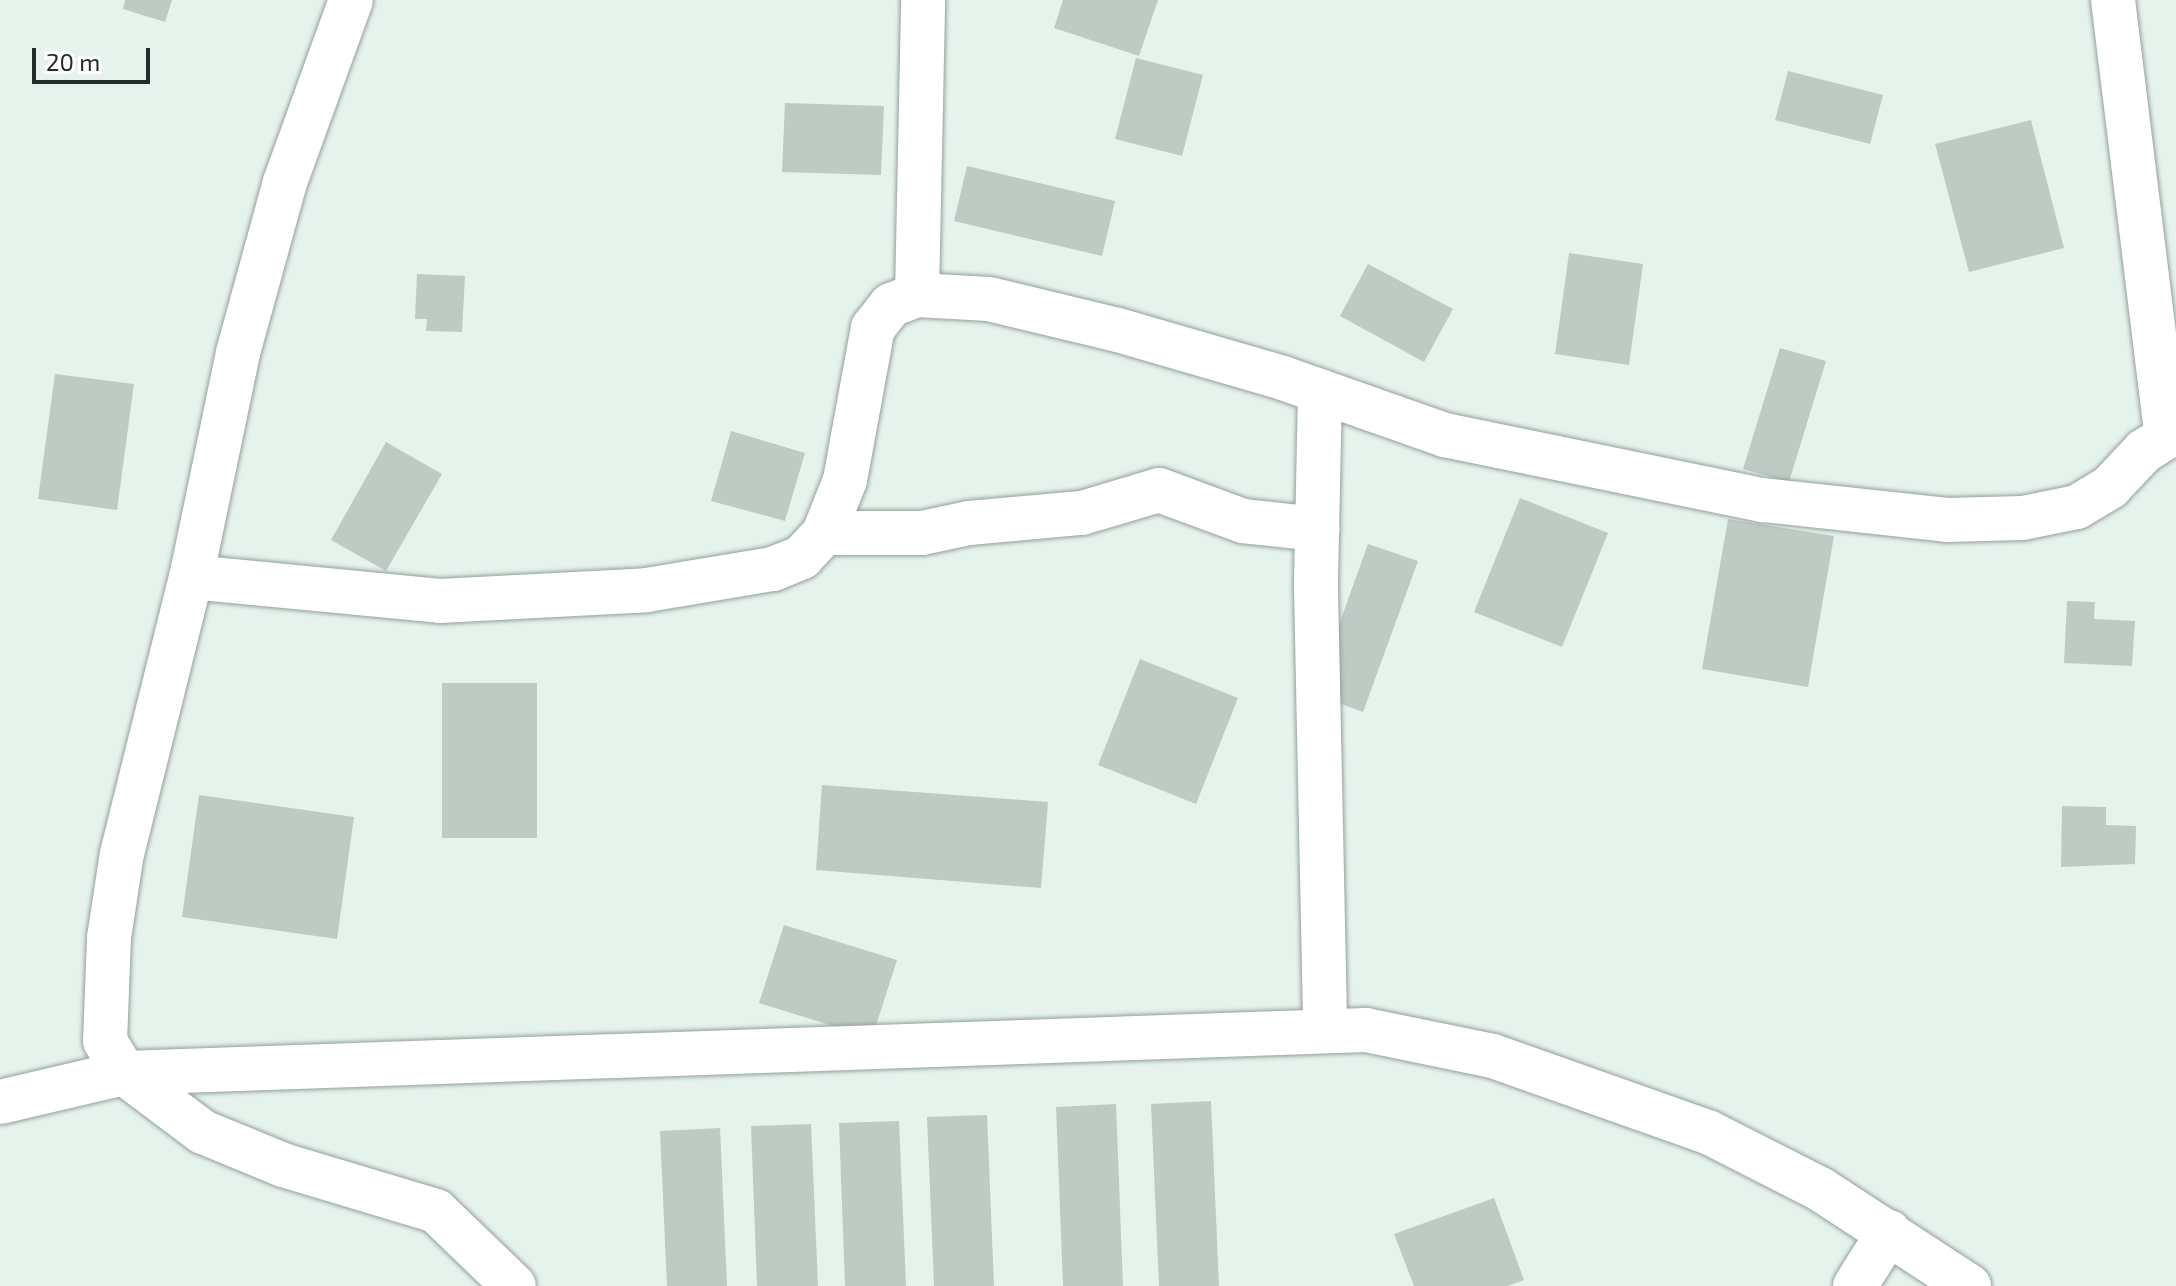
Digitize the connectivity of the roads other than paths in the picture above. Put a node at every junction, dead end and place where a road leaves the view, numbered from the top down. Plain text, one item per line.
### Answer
1 (351, 0) edge
2 (923, 0) edge
3 (2113, 0) edge
4 (917, 295) junction
5 (1320, 391) junction
6 (2171, 432) edge
7 (1318, 529) junction
8 (824, 533) junction
9 (191, 577) junction
10 (1325, 1028) junction
11 (124, 1073) junction
12 (0, 1102) edge
13 (1889, 1232) junction
14 (514, 1286) edge
15 (1855, 1286) edge
16 (1969, 1286) edge

1 - 9 street
2 - 4 street
3 - 6 street
4 - 5 street
4 - 8 street
5 - 6 street
5 - 7 street
7 - 8 street
7 - 10 street
8 - 9 street
9 - 11 street
10 - 11 street
10 - 13 street
11 - 12 street
11 - 14 street
13 - 15 street
13 - 16 street

